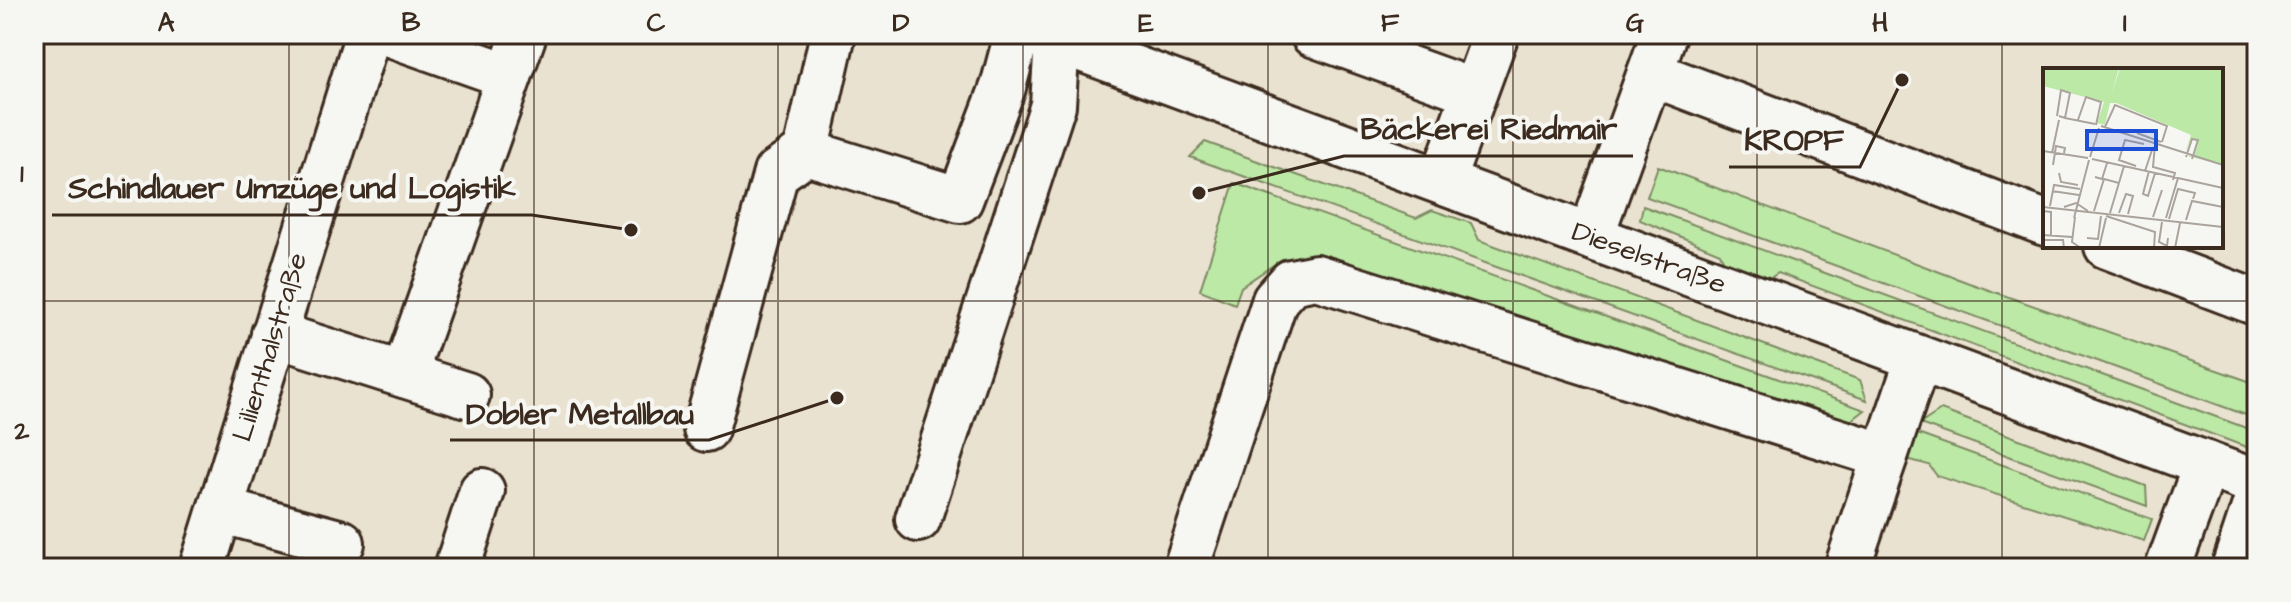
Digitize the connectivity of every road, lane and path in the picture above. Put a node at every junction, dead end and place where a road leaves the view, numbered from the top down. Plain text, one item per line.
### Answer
1 (368, 34) edge
2 (390, 34) edge
3 (524, 34) edge
4 (833, 34) edge
5 (1313, 34) edge
6 (1496, 34) edge
7 (1038, 36) edge
8 (1657, 54) edge
9 (509, 76) junction
10 (1474, 92) junction
11 (806, 152) junction
12 (1442, 181) junction
13 (2043, 222) edge
14 (1591, 236) junction
15 (2112, 248) edge
16 (2257, 303) edge
17 (274, 334) junction
18 (1918, 359) junction
19 (404, 375) junction
20 (467, 395) dead end
21 (706, 429) dead end
22 (1885, 456) junction
23 (2206, 464) junction
24 (2257, 483) edge
25 (482, 491) dead end
26 (2257, 499) edge
27 (220, 510) junction
28 (918, 519) dead end
29 (342, 543) dead end
30 (202, 568) edge
31 (457, 568) edge
32 (1186, 568) edge
33 (1847, 568) edge
34 (2168, 568) edge
35 (2234, 568) edge

1 - 17 street, Lilienthalstraße
2 - 9 street
3 - 9 street
4 - 11 street
5 - 10 street
6 - 10 street
7 - 11 street
7 - 12 street, Dieselstraße
7 - 28 street
8 - 13 street
8 - 14 street
9 - 19 street
10 - 12 street
11 - 21 street
12 - 14 street, Dieselstraße
14 - 18 street, Dieselstraße
15 - 16 street
17 - 19 street
17 - 27 street, Lilienthalstraße
18 - 22 street
18 - 23 street, Dieselstraße
19 - 20 street
22 - 32 street
22 - 33 street
23 - 24 street, Dieselstraße
23 - 34 street
25 - 31 street
26 - 35 street
27 - 29 street
27 - 30 street, Lilienthalstraße

